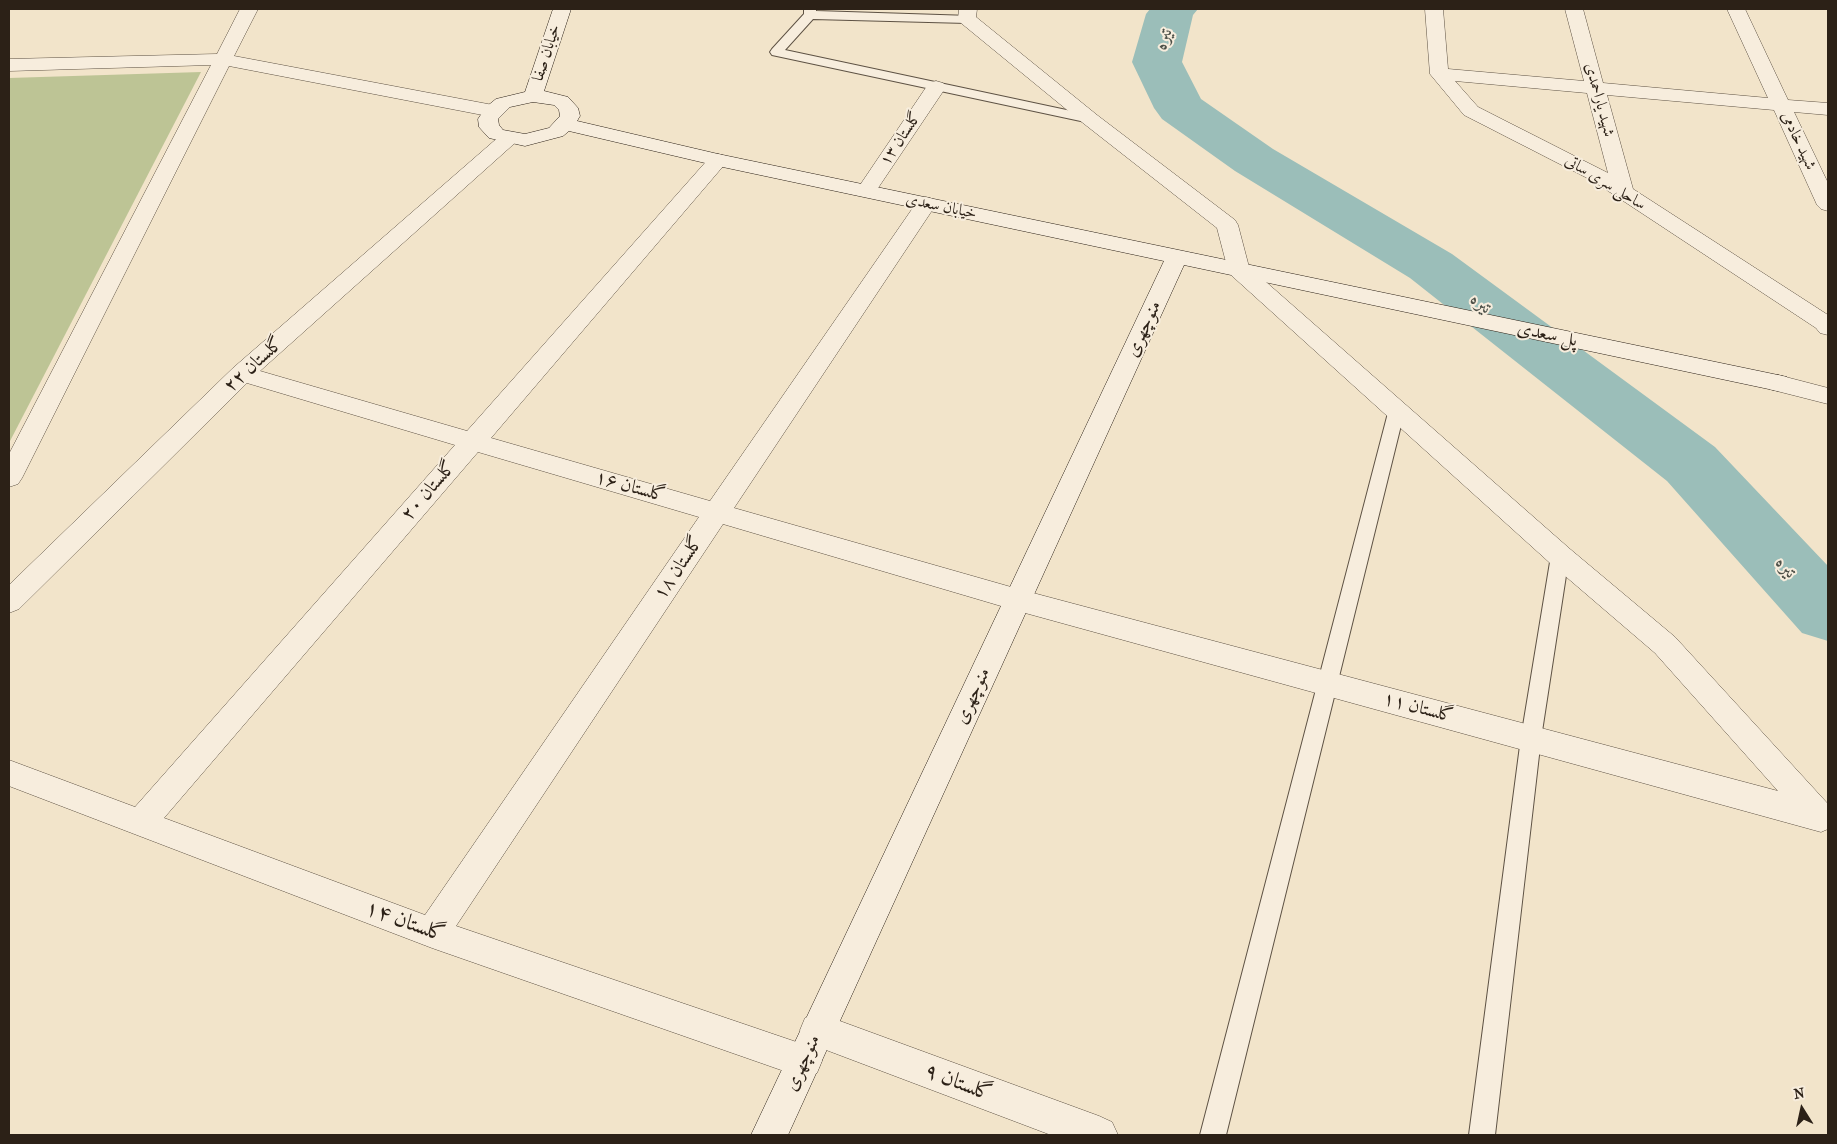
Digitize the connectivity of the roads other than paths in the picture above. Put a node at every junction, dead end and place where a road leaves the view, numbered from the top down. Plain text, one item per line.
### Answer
1 (249, 9) edge
2 (562, 9) edge
3 (1434, 9) edge
4 (1574, 9) edge
5 (1736, 9) edge
6 (810, 12) edge
7 (967, 14) edge
8 (223, 59) junction
9 (9, 64) edge
10 (1438, 74) junction
11 (936, 86) junction
12 (1596, 88) junction
13 (533, 96) junction
14 (1781, 105) junction
15 (1828, 109) edge
16 (492, 111) junction
17 (1090, 119) junction
18 (565, 124) junction
19 (509, 138) junction
20 (718, 160) junction
21 (866, 191) junction
22 (1623, 192) junction
23 (926, 203) junction
24 (1828, 205) edge
25 (1177, 257) junction
26 (1239, 270) junction
27 (1316, 287) joint
28 (1828, 328) edge
29 (242, 374) junction
30 (1828, 396) edge
31 (1397, 409) junction
32 (472, 442) junction
33 (9, 478) edge
34 (717, 512) junction
35 (1560, 556) junction
36 (1018, 600) junction
37 (9, 602) edge
38 (1328, 684) junction
39 (1531, 738) junction
40 (9, 773) edge
41 (1824, 821) edge
42 (140, 823) junction
43 (432, 933) junction
44 (811, 1045) junction
45 (769, 1135) edge
46 (1099, 1135) edge
47 (1213, 1135) edge
48 (1482, 1135) edge

1 - 8 street
2 - 13 street, خیابان صفا
3 - 10 street
4 - 12 street, شهید یاراحمدی
5 - 14 street, شهید خادمی
6 - 7 lane
6 - 11 lane
7 - 17 street
8 - 9 street
8 - 16 street
8 - 33 street
10 - 12 street
10 - 22 street, ساحلی سری ساتی
11 - 17 lane
11 - 21 street, گلستان ۱۳
12 - 14 street
12 - 22 street, شهید یاراحمدی
13 - 16 street
13 - 18 street
14 - 15 street
14 - 24 street, شهید خادمی
16 - 19 street
17 - 26 street
18 - 19 street
18 - 20 street, خیابان سعدی
19 - 29 street, گلستان ۲۲
20 - 21 street, خیابان سعدی
20 - 32 street, گلستان ۲۰
21 - 23 street, خیابان سعدی
22 - 28 street, ساحلی سری ساتی
23 - 25 street, خیابان سعدی
23 - 34 street, گلستان ۱۸
25 - 26 street, خیابان سعدی
25 - 36 street, منوچهری
26 - 27 street, خیابان سعدی
26 - 31 street
27 - 30 street, پل سعدی
29 - 32 street, گلستان ۱۶
29 - 37 street, گلستان ۲۲
31 - 35 street
31 - 38 lane
32 - 34 street, گلستان ۱۶
32 - 42 street, گلستان ۲۰
34 - 36 street, گلستان ۱۶
34 - 43 street, گلستان ۱۸
35 - 39 lane
35 - 41 street
36 - 38 street, گلستان ۱۱
36 - 44 street, منوچهری
38 - 39 street, گلستان ۱۱
38 - 47 lane
39 - 41 street, گلستان ۱۱
39 - 48 lane
40 - 42 street, گلستان ۱۴
42 - 43 street, گلستان ۱۴
43 - 44 street, گلستان ۱۴
44 - 45 street, منوچهری
44 - 46 street, گلستان ۹

